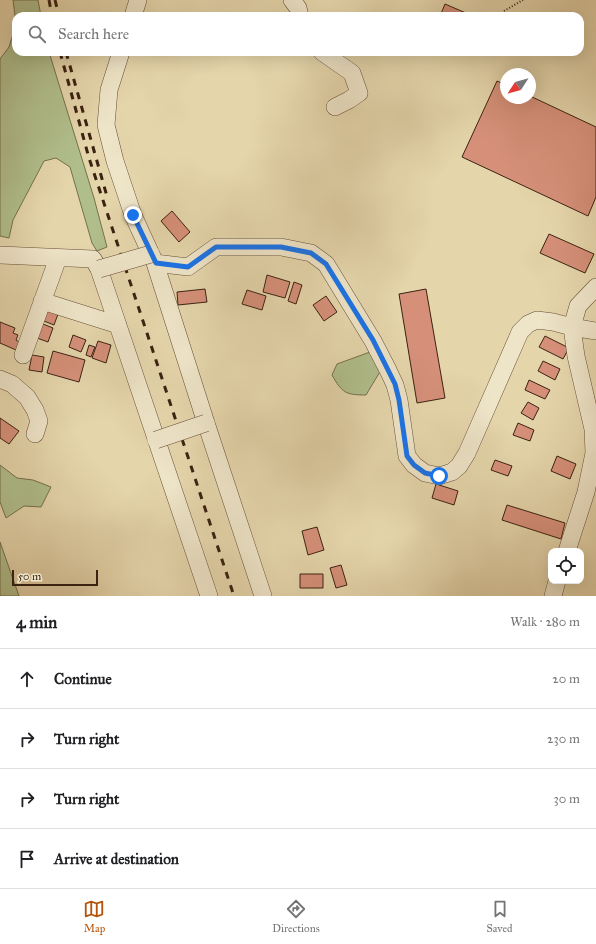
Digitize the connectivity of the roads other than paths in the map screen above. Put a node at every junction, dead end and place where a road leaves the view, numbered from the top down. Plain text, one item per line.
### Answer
1 (138, 0) edge
2 (292, 0) edge
3 (134, 12) edge
4 (299, 12) edge
5 (120, 56) edge
6 (328, 56) edge
7 (335, 107) dead end
8 (0, 255) edge
9 (58, 258) junction
10 (153, 258) junction
11 (99, 269) junction
12 (596, 287) edge
13 (42, 301) junction
14 (118, 325) junction
15 (572, 327) junction
16 (596, 331) edge
17 (23, 355) dead end
18 (0, 380) edge
19 (206, 423) junction
20 (35, 434) dead end
21 (156, 440) junction
22 (568, 548) edge
23 (557, 584) edge
24 (209, 596) edge
25 (263, 596) edge
26 (553, 596) edge

1 - 3 street
2 - 4 street
5 - 10 street
6 - 7 street
8 - 9 street
9 - 11 street
9 - 13 street
10 - 11 street, bridge
10 - 15 street
10 - 19 street
11 - 14 street
12 - 15 street
13 - 14 street
13 - 17 street
14 - 21 street
15 - 16 street
15 - 22 street
18 - 20 street
19 - 21 street, bridge
19 - 25 street
21 - 24 street
23 - 26 street

